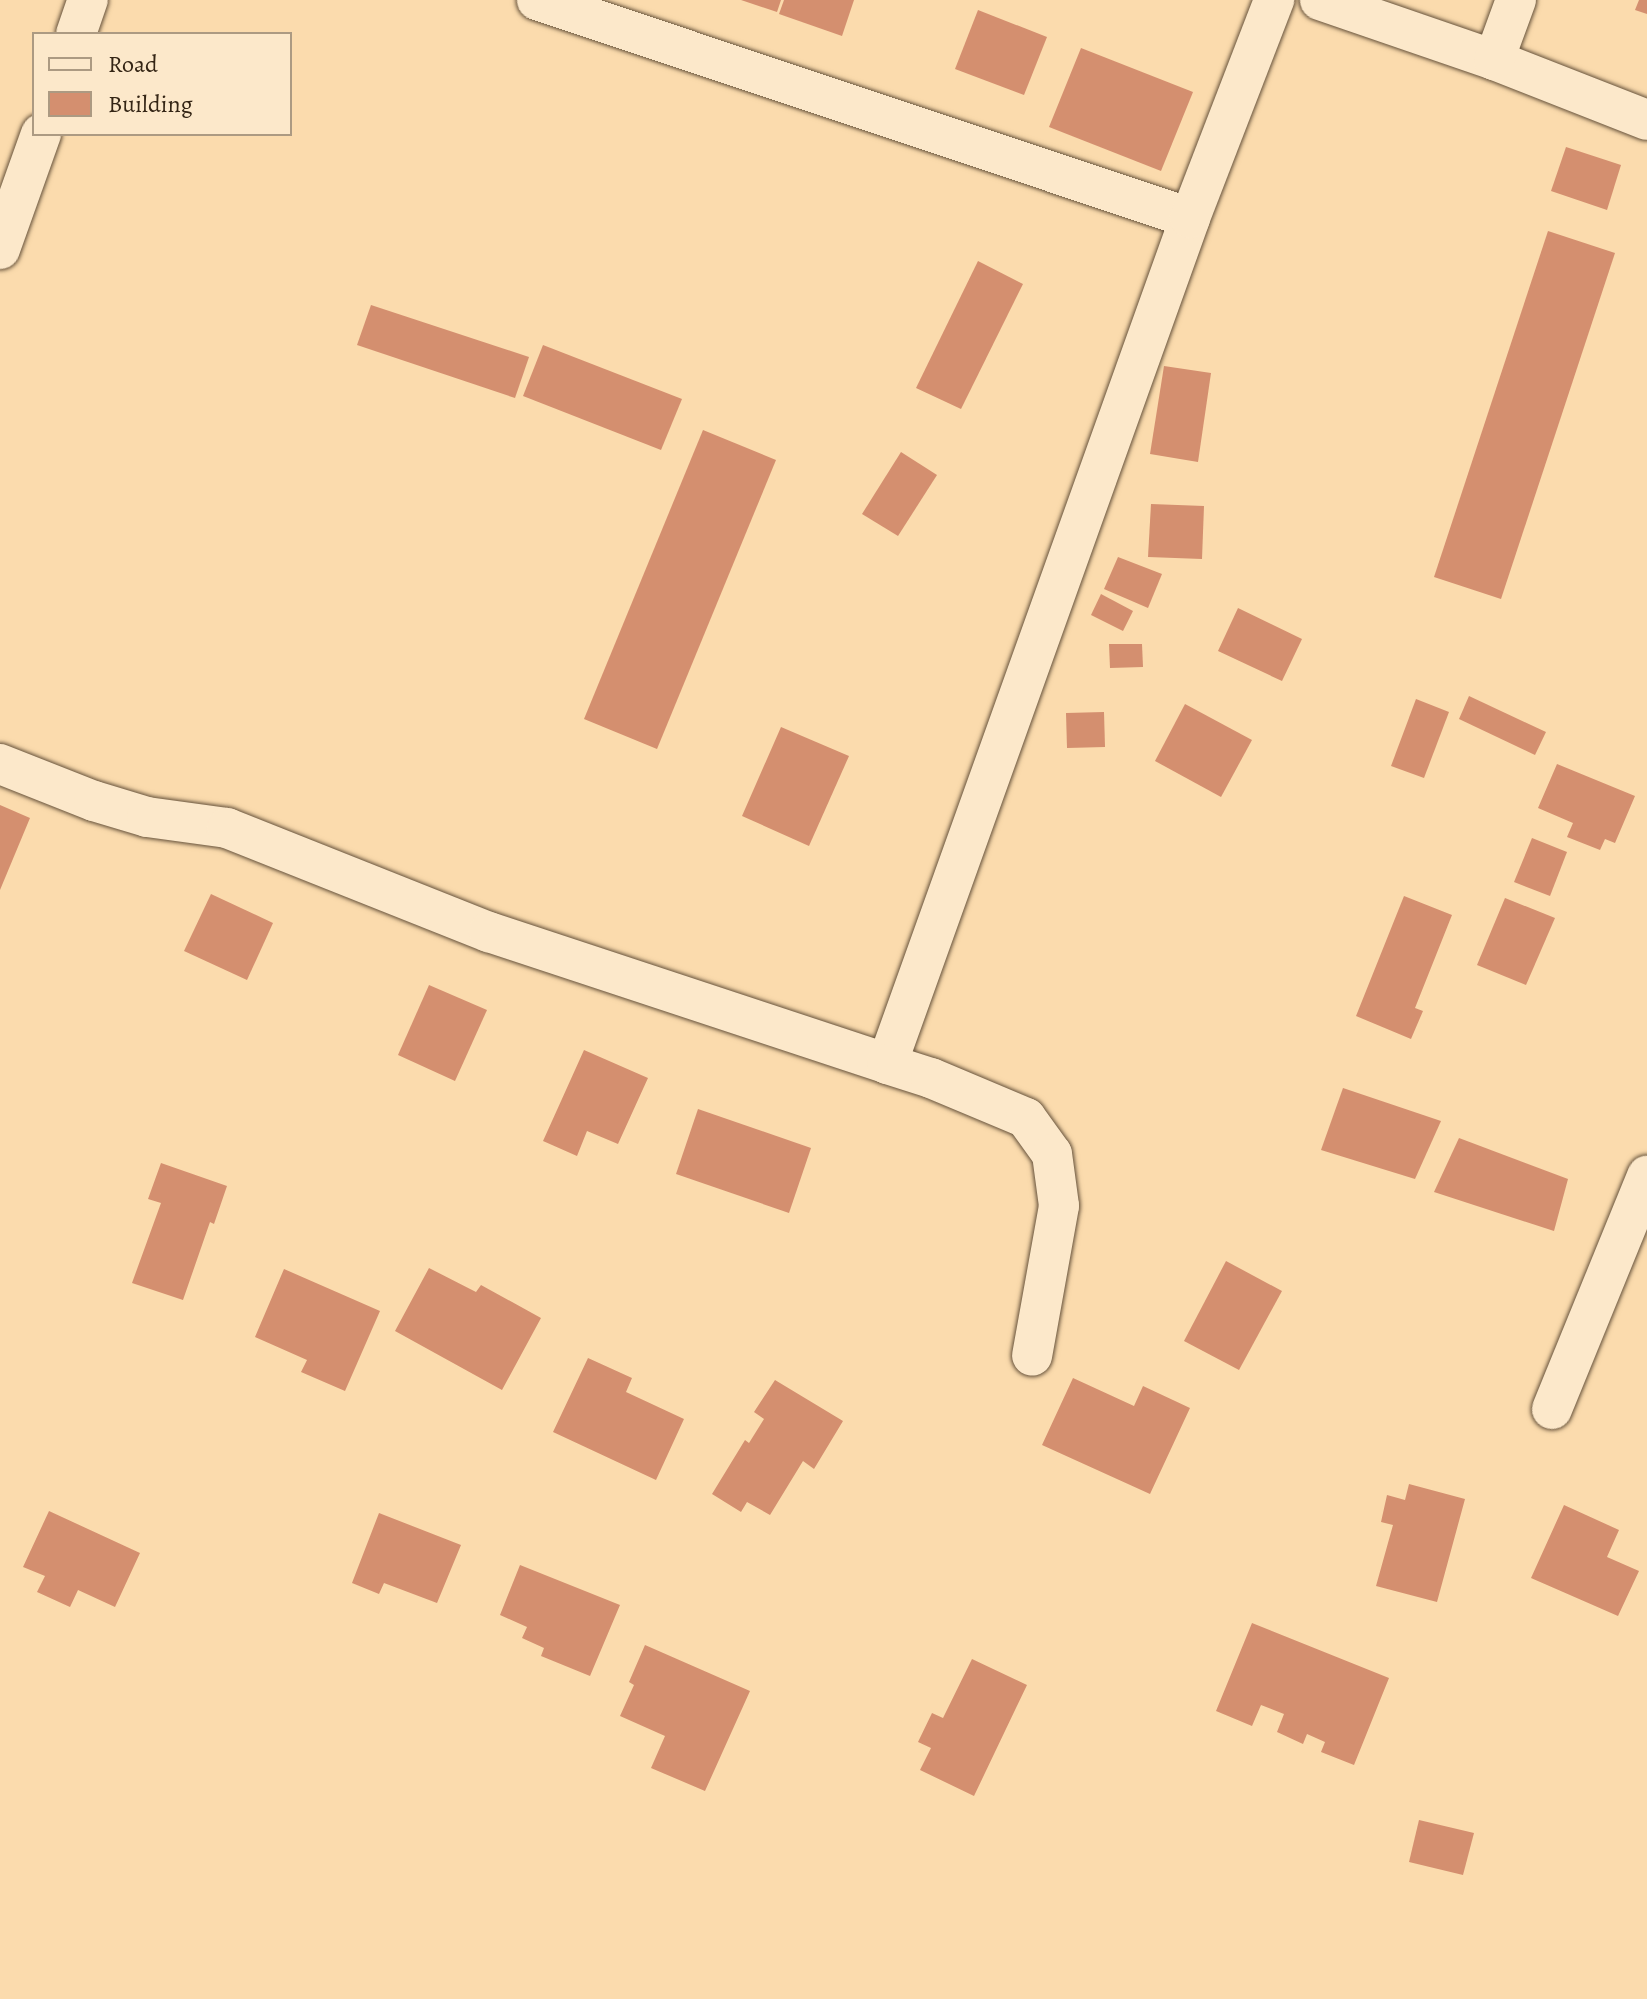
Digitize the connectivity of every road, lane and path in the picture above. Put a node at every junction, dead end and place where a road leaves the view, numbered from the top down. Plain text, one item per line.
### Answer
1 (88, 0) edge
2 (537, 0) edge
3 (1274, 0) edge
4 (1320, 0) edge
5 (1516, 0) edge
6 (77, 32) edge
7 (1494, 60) junction
8 (1647, 120) edge
9 (40, 136) edge
10 (1190, 218) junction
11 (0, 249) edge
12 (0, 764) edge
13 (887, 1064) junction
14 (1647, 1176) edge
15 (1032, 1356) dead end
16 (1552, 1409) dead end

1 - 6 street
2 - 10 street
3 - 10 street
4 - 7 street
5 - 7 street
7 - 8 street
9 - 11 street
10 - 13 street
12 - 13 street
13 - 15 street
14 - 16 street

